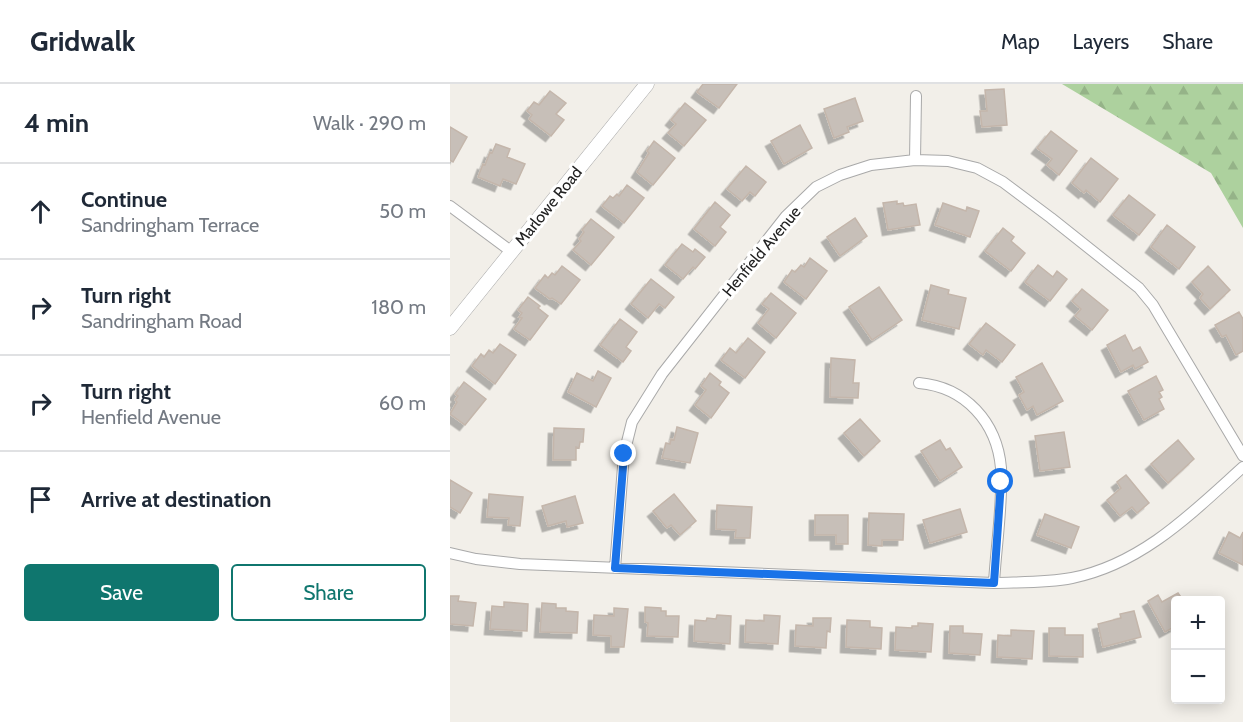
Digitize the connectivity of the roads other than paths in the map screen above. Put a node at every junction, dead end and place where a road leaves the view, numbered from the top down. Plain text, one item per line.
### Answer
1 (646, 84) edge
2 (916, 96) dead end
3 (915, 160) junction
4 (450, 206) edge
5 (512, 252) junction
6 (450, 328) edge
7 (919, 383) dead end
8 (1243, 456) edge
9 (1243, 467) edge
10 (450, 553) edge
11 (615, 568) junction
12 (994, 583) junction

1 - 5 street, Marlowe Road
2 - 3 street
3 - 8 street, Henfield Avenue
3 - 11 street, Henfield Avenue
4 - 5 street
5 - 6 street, Marlowe Road
7 - 12 street
9 - 12 street
10 - 11 street
11 - 12 street

